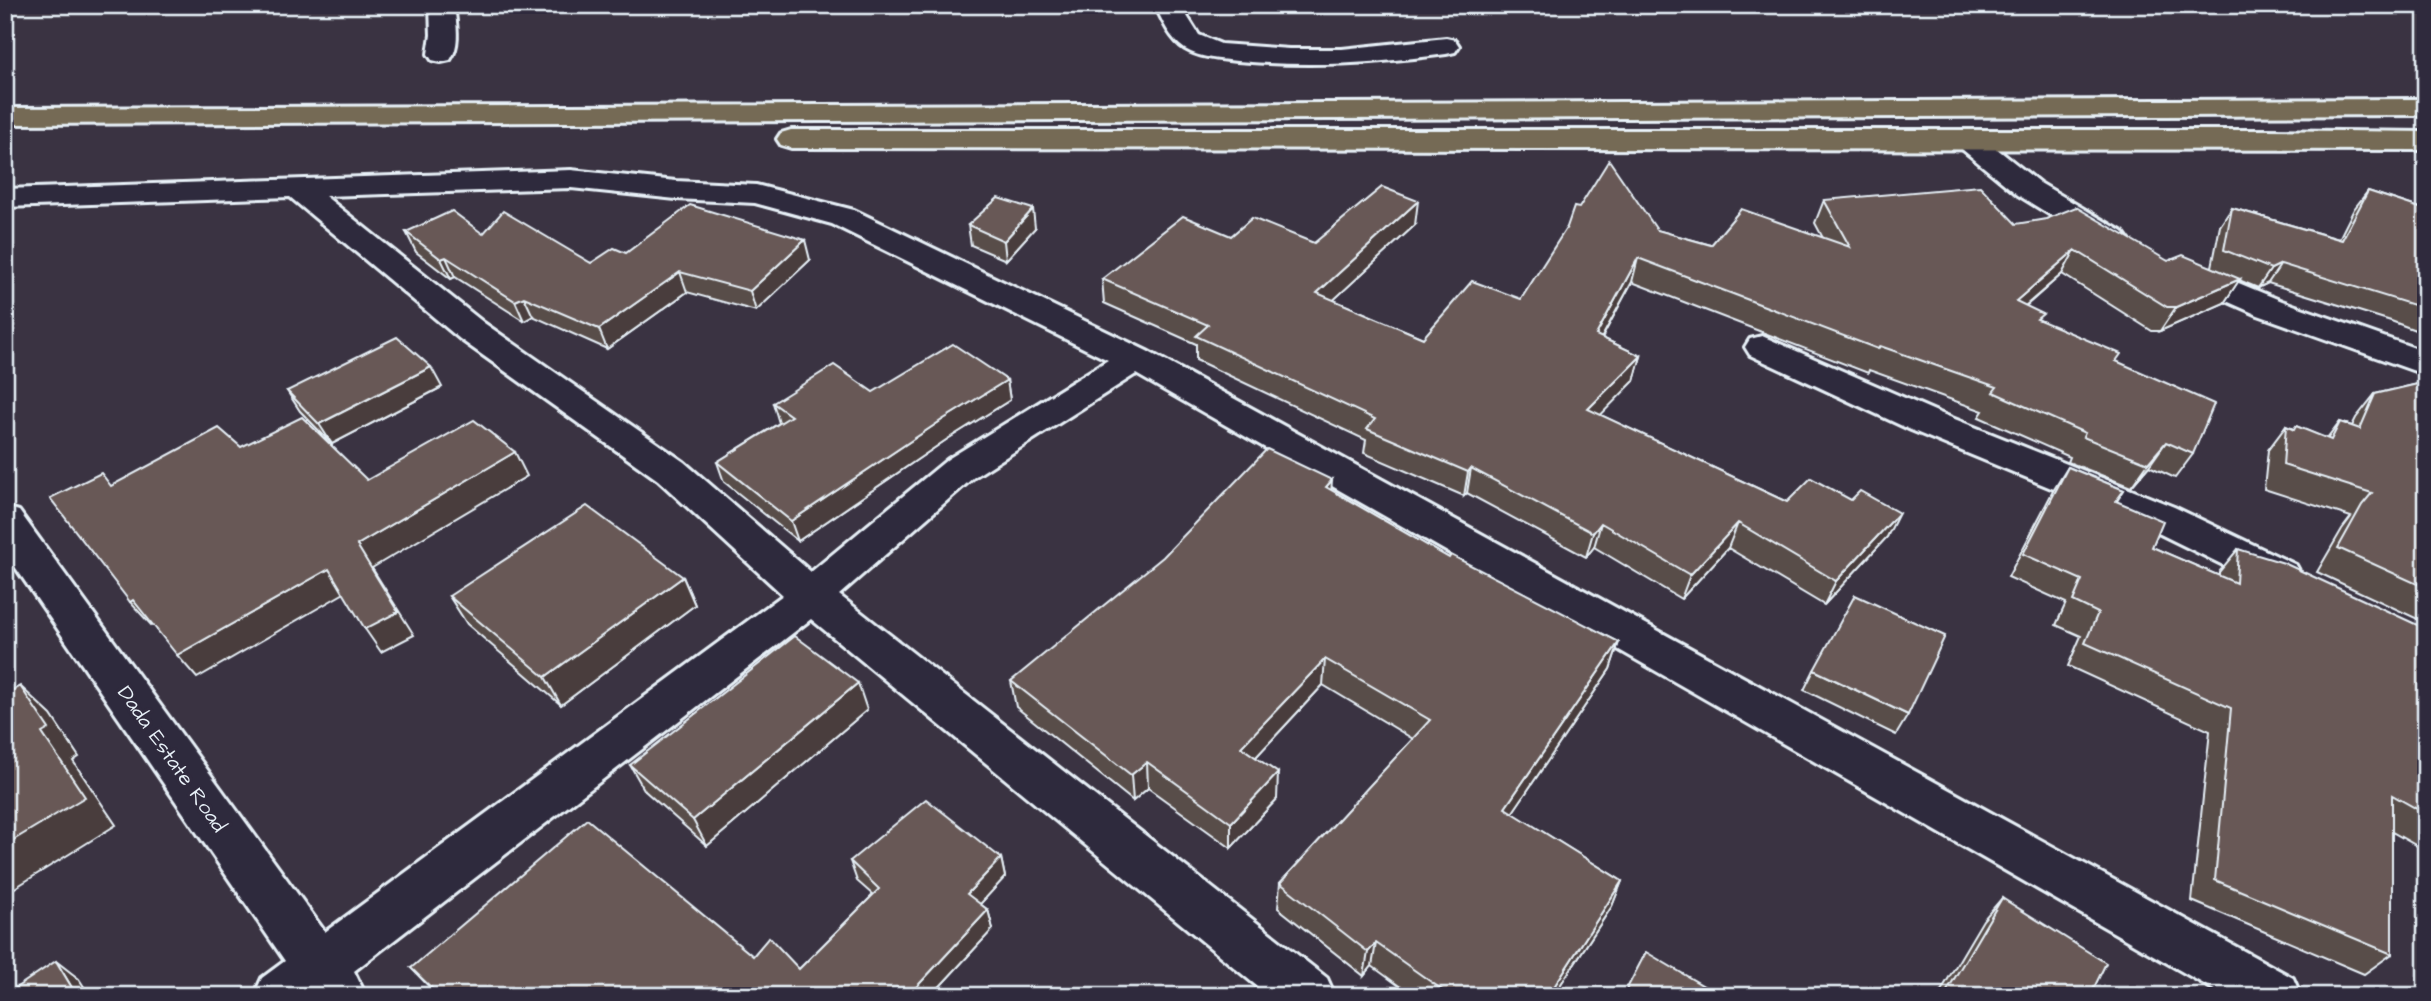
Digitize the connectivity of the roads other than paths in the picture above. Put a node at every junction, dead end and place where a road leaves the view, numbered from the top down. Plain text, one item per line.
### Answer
1 (442, 5) edge
2 (1167, 5) edge
3 (1446, 46) dead end
4 (441, 54) dead end
5 (5, 104) edge
6 (2426, 107) edge
7 (57, 115) junction
8 (5, 116) edge
9 (5, 139) edge
10 (1967, 139) junction
11 (2426, 141) edge
12 (299, 190) junction
13 (5, 198) edge
14 (1762, 347) dead end
15 (1135, 359) junction
16 (2426, 364) edge
17 (5, 521) edge
18 (2311, 590) edge
19 (811, 596) junction
20 (313, 986) edge
21 (1309, 996) edge
22 (2274, 996) edge

1 - 4 street
2 - 3 street
5 - 7 highway
6 - 7 highway
7 - 8 highway
9 - 10 highway
10 - 11 highway
10 - 16 street
12 - 13 street
12 - 15 street
12 - 19 street
14 - 18 street
15 - 19 street
15 - 22 street
17 - 20 street, Dada Estate Road
19 - 20 street
19 - 21 street

